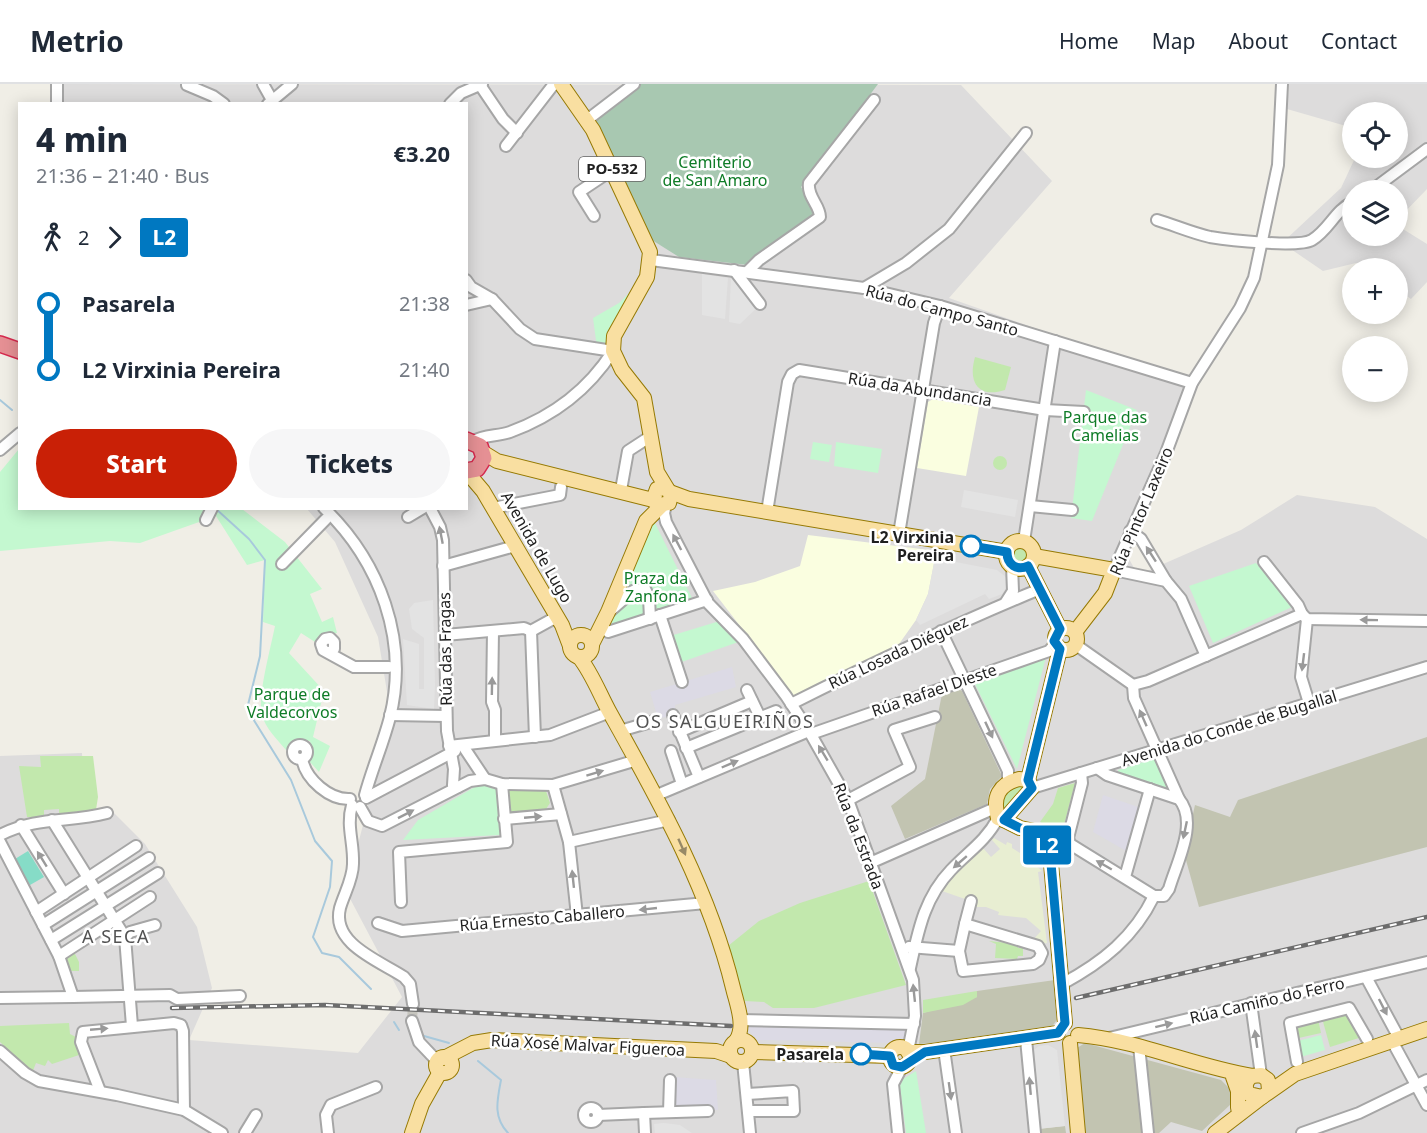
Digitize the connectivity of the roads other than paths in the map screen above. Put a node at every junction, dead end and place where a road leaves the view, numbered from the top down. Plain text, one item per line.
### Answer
1 (57, 84) edge
2 (263, 84) edge
3 (292, 84) edge
4 (481, 84) edge
5 (554, 84) edge
6 (561, 84) edge
7 (634, 84) edge
8 (1282, 84) edge
9 (187, 85) edge
10 (874, 100) dead end
11 (57, 102) edge
12 (221, 102) edge
13 (270, 102) edge
14 (452, 102) edge
15 (587, 120) junction
16 (517, 133) junction
17 (1026, 134) dead end
18 (506, 146) dead end
19 (1427, 149) edge
20 (612, 170) junction
21 (1385, 180) edge
22 (1342, 209) edge
23 (594, 216) dead end
24 (1157, 220) dead end
25 (1261, 242) junction
26 (651, 261) junction
27 (734, 270) junction
28 (747, 272) junction
29 (468, 282) edge
30 (864, 288) junction
31 (492, 299) junction
32 (760, 304) dead end
33 (468, 305) edge
34 (940, 306) junction
35 (1055, 341) junction
36 (0, 342) edge
37 (18, 344) edge
38 (18, 350) edge
39 (613, 351) junction
40 (1192, 383) junction
41 (923, 390) junction
42 (1045, 410) junction
43 (1084, 412) dead end
44 (18, 428) edge
45 (18, 435) edge
46 (651, 436) junction
47 (0, 441) edge
48 (0, 450) edge
49 (478, 457) edge
50 (561, 487) dead end
51 (621, 490) junction
52 (659, 498) junction
53 (1030, 506) junction
54 (494, 508) junction
55 (211, 510) edge
56 (420, 510) edge
57 (431, 510) edge
58 (1072, 510) dead end
59 (767, 512) junction
60 (325, 514) edge
61 (408, 518) dead end
62 (206, 520) dead end
63 (1130, 531) junction
64 (899, 534) junction
65 (1024, 542) junction
66 (515, 546) junction
67 (1007, 552) junction
68 (1031, 561) junction
69 (1264, 562) dead end
70 (282, 564) dead end
71 (443, 566) junction
72 (1012, 566) junction
73 (1114, 570) junction
74 (1166, 581) junction
75 (1040, 590) junction
76 (707, 600) junction
77 (1006, 602) junction
78 (608, 612) junction
79 (655, 617) junction
80 (1305, 617) junction
81 (1427, 621) edge
82 (560, 622) junction
83 (601, 625) junction
84 (1060, 629) junction
85 (493, 631) junction
86 (531, 631) junction
87 (941, 631) junction
88 (445, 635) junction
89 (1076, 638) junction
90 (581, 644) junction
91 (1058, 646) junction
92 (330, 652) dead end
93 (1206, 656) junction
94 (389, 667) junction
95 (1427, 667) edge
96 (964, 679) junction
97 (682, 682) dead end
98 (1133, 685) junction
99 (747, 690) dead end
100 (752, 701) junction
101 (1309, 703) junction
102 (791, 704) junction
103 (776, 711) dead end
104 (610, 712) junction
105 (390, 715) junction
106 (673, 715) dead end
107 (447, 716) junction
108 (760, 717) junction
109 (936, 717) dead end
110 (654, 721) dead end
111 (620, 731) junction
112 (679, 732) junction
113 (810, 732) junction
114 (535, 737) junction
115 (495, 740) junction
116 (463, 746) junction
117 (686, 748) junction
118 (450, 750) junction
119 (1157, 750) junction
120 (671, 751) dead end
121 (302, 759) dead end
122 (637, 760) junction
123 (1097, 768) junction
124 (1081, 773) junction
125 (699, 777) junction
126 (485, 779) junction
127 (370, 781) junction
128 (1008, 782) junction
129 (395, 783) junction
130 (502, 784) junction
131 (682, 784) junction
132 (1030, 784) junction
133 (553, 785) junction
134 (458, 787) junction
135 (1150, 789) junction
136 (657, 795) junction
137 (358, 799) junction
138 (1179, 799) junction
139 (849, 800) junction
140 (107, 813) dead end
141 (561, 814) junction
142 (978, 816) junction
143 (997, 818) junction
144 (504, 819) junction
145 (52, 820) junction
146 (669, 820) junction
147 (21, 825) junction
148 (0, 835) edge
149 (0, 842) edge
150 (569, 842) junction
151 (136, 846) dead end
152 (149, 858) dead end
153 (870, 863) junction
154 (158, 873) dead end
155 (1125, 877) junction
156 (88, 878) junction
157 (97, 891) junction
158 (64, 894) junction
159 (1154, 896) junction
160 (150, 897) dead end
161 (971, 901) dead end
162 (401, 902) dead end
163 (706, 903) junction
164 (106, 905) junction
165 (36, 912) junction
166 (577, 916) junction
167 (116, 920) junction
168 (378, 923) dead end
169 (965, 924) junction
170 (43, 925) junction
171 (155, 925) dead end
172 (125, 937) junction
173 (51, 940) junction
174 (900, 944) junction
175 (914, 948) junction
176 (959, 951) junction
177 (59, 956) junction
178 (1427, 962) edge
179 (910, 970) junction
180 (1366, 977) junction
181 (1062, 984) junction
182 (130, 996) junction
183 (240, 996) dead end
184 (73, 997) junction
185 (0, 998) edge
186 (1251, 1003) junction
187 (413, 1004) tunnel mouth
188 (740, 1020) junction
189 (412, 1021) tunnel mouth
190 (132, 1026) junction
191 (1062, 1028) junction
192 (1427, 1029) edge
193 (913, 1030) junction
194 (1107, 1038) junction
195 (1026, 1039) junction
196 (1074, 1039) junction
197 (1367, 1039) dead end
198 (1395, 1039) junction
199 (1139, 1046) junction
200 (944, 1049) junction
201 (0, 1051) edge
202 (736, 1051) junction
203 (925, 1052) junction
204 (907, 1058) junction
205 (1297, 1062) dead end
206 (443, 1063) junction
207 (1228, 1074) junction
208 (670, 1080) dead end
209 (1427, 1080) edge
210 (1257, 1085) junction
211 (1416, 1086) junction
212 (376, 1087) dead end
213 (100, 1091) junction
214 (747, 1094) junction
215 (1427, 1105) edge
216 (184, 1110) junction
217 (708, 1111) dead end
218 (669, 1112) junction
219 (749, 1112) junction
220 (644, 1113) junction
221 (1234, 1113) junction
222 (256, 1115) dead end
223 (598, 1115) dead end
224 (1305, 1132) edge
225 (222, 1133) edge
226 (245, 1133) edge
227 (328, 1133) edge
228 (412, 1133) edge
229 (645, 1133) edge
230 (750, 1133) edge
231 (898, 1133) edge
232 (956, 1133) edge
233 (1035, 1133) edge
234 (1078, 1133) edge
235 (1148, 1133) edge
236 (1215, 1133) edge

1 - 11 street
2 - 13 street
3 - 13 street
4 - 14 street
4 - 16 street
5 - 16 street
6 - 15 main road, PO-532
7 - 15 street
8 - 25 street, Rúa Pintor Laxeiro
9 - 12 street
10 - 28 street
15 - 20 main road, PO-532
16 - 18 street
17 - 30 street
19 - 21 street
20 - 23 street
20 - 26 main road, PO-532
22 - 25 street
24 - 25 street
25 - 40 street, Rúa Pintor Laxeiro
26 - 27 street, Rúa do Campo Santo
26 - 39 main road
27 - 28 street, Rúa do Campo Santo
27 - 32 street
28 - 30 street, Rúa do Campo Santo
29 - 31 street
30 - 34 street, Rúa do Campo Santo
31 - 33 street
31 - 39 street
34 - 35 street, Rúa do Campo Santo
34 - 41 street
35 - 40 street, Rúa do Campo Santo
35 - 42 street
36 - 37 highway
36 - 38 highway
39 - 46 main road
39 - 49 street
40 - 63 street, Rúa Pintor Laxeiro
41 - 42 street, Rúa da Abundancia
41 - 59 street, Rúa da Abundancia
41 - 64 street
42 - 43 street, Rúa da Abundancia
42 - 53 street
44 - 47 street
45 - 48 street
46 - 51 street
46 - 52 main road
49 - 51 main road
49 - 54 main road, Avenida de Lugo
50 - 54 street
51 - 52 main road
52 - 59 main road
76 -> 52 street, Rúa da Estrada
52 - 78 main road
53 - 58 street
53 - 65 street
54 - 66 main road, Avenida de Lugo
55 - 62 street
56 - 61 street
71 -> 57 street, Rúa das Fragas
59 - 64 main road
60 - 70 street
60 - 94 street
60 - 105 street
63 - 73 street, Rúa Pintor Laxeiro
74 -> 63 street
64 - 67 main road
65 - 67 main road
65 - 68 main road
66 - 71 street
66 - 82 main road, Avenida de Lugo
67 - 72 main road
68 - 72 main road
68 - 73 main road
68 - 75 main road
69 - 80 street
71 - 88 street, Rúa das Fragas
72 - 77 street
73 - 74 street
73 - 89 main road, Rúa Pintor Laxeiro
74 - 93 street
75 - 77 street, Rúa Losada Diéguez
75 - 84 main road
76 - 79 street
76 - 102 street, Rúa da Estrada
77 - 87 street, Rúa Losada Diéguez
78 - 79 street
78 - 83 main road
79 - 83 street
79 - 97 street
81 -> 80 street
80 - 93 street
80 -> 101 street
82 - 86 street
82 - 90 main road, Avenida de Lugo
83 - 90 main road
84 - 89 main road
84 - 91 main road
85 - 86 street
85 - 88 street
115 -> 85 street
86 - 114 street
87 - 96 street
87 - 102 street, Rúa Losada Diéguez
88 - 107 street, Rúa das Fragas
89 - 91 main road
89 - 98 street
90 - 104 main road
91 - 96 street, Rúa Rafael Dieste
91 - 132 main road
92 - 94 street
93 - 98 street
94 - 137 street
95 - 101 street, Avenida do Conde de Bugallal
96 - 113 street, Rúa Rafael Dieste
96 -> 128 street
119 -> 98 street
99 - 100 street
100 - 108 street
100 - 112 street
101 - 119 street, Avenida do Conde de Bugallal
102 - 113 street, Rúa da Estrada
103 - 108 street
104 - 111 main road
104 - 114 street
105 - 107 street
105 - 127 street
106 - 112 street
107 - 118 street, Rúa das Fragas
108 - 117 street
109 - 139 street
110 - 111 street
111 - 122 main road
112 - 117 street
125 -> 113 street, Rúa Rafael Dieste
139 -> 113 street, Rúa da Estrada
114 - 115 street
115 - 116 street
116 - 118 street
116 - 126 street
117 - 125 street
118 - 129 street
118 - 134 street, Rúa das Fragas
119 - 123 street, Avenida do Conde de Bugallal
119 - 138 street
120 - 131 street
121 - 137 street
133 -> 122 street
122 - 136 main road
123 - 124 street, Avenida do Conde de Bugallal
123 - 135 street
124 - 132 street, Avenida do Conde de Bugallal
155 -> 124 street
125 - 131 street, Rúa Rafael Dieste
126 - 130 street
126 - 134 street
127 - 129 street
127 - 137 street
128 - 132 main road
128 - 143 main road
129 - 137 street
130 - 133 street
130 - 144 street
131 - 136 street, Rúa Rafael Dieste
132 - 143 main road
133 - 141 street
137 -> 134 street
135 - 138 street
135 - 155 street
136 - 146 main road
137 - 187 street
138 -> 159 street
139 - 153 street, Rúa da Estrada
140 - 145 street
144 -> 141 street
141 - 150 street
142 - 143 street
142 - 143 street
142 - 153 street
143 -> 175 street
143 - 181 main road
144 - 162 street
145 - 147 street
145 - 156 street
146 - 150 street
146 -> 163 main road
147 - 148 street
158 -> 147 street
149 - 165 street
166 -> 150 street
151 - 156 street
152 - 157 street
153 - 174 street, Rúa da Estrada
154 - 164 street
155 - 159 street
156 - 157 street
156 - 158 street
157 - 164 street
157 - 170 street
158 - 165 street
159 - 181 street
160 - 167 street
161 - 169 street
163 -> 166 street, Rúa Ernesto Caballero
163 - 188 main road
164 - 167 street
164 - 173 street
165 - 170 street
166 - 168 street, Rúa Ernesto Caballero
167 - 172 street
167 - 177 street
169 - 176 street
169 - 176 street
170 - 173 street
171 - 172 street
172 - 182 street
173 - 177 street
174 - 175 street
174 - 179 street, Rúa da Estrada
175 - 176 street
175 - 179 street
177 - 184 street
178 - 180 street, Rúa Camiño do Ferro
193 -> 179 street, Rúa da Estrada
180 - 186 street, Rúa Camiño do Ferro
180 -> 198 street
181 - 191 main road
182 - 183 street
182 - 184 street
182 - 190 street
184 - 185 street
194 -> 186 street, Rúa Camiño do Ferro
210 -> 186 street
188 - 193 street
188 - 202 main road
189 - 206 street
213 -> 190 street
190 - 216 street
191 - 195 main road
191 - 196 main road
192 - 198 main road
193 - 203 street
193 - 204 street, Rúa da Estrada
194 - 196 main road
194 - 199 main road
195 - 200 main road
233 -> 195 street
196 - 234 main road
197 - 205 street
198 - 210 main road
198 - 211 street
199 - 207 main road
199 - 235 street
200 - 203 main road
200 -> 232 street
201 - 213 street
202 - 204 main road, Rúa Xosé Malvar Figueroa
202 - 206 main road, Rúa Xosé Malvar Figueroa
202 - 214 street
203 - 204 main road
204 - 231 street, Rúa da Estrada
206 - 228 main road, Rúa Xosé Malvar Figueroa
207 - 210 main road
207 - 221 main road
208 - 218 street
209 - 211 street
210 - 221 main road
211 - 215 street
211 - 224 street
212 - 227 street
213 - 216 street
214 - 219 street
214 - 219 street
216 - 225 street
217 - 218 street
218 - 220 street
219 - 230 street
220 - 223 street
220 - 229 street
221 - 236 main road
222 - 226 street

